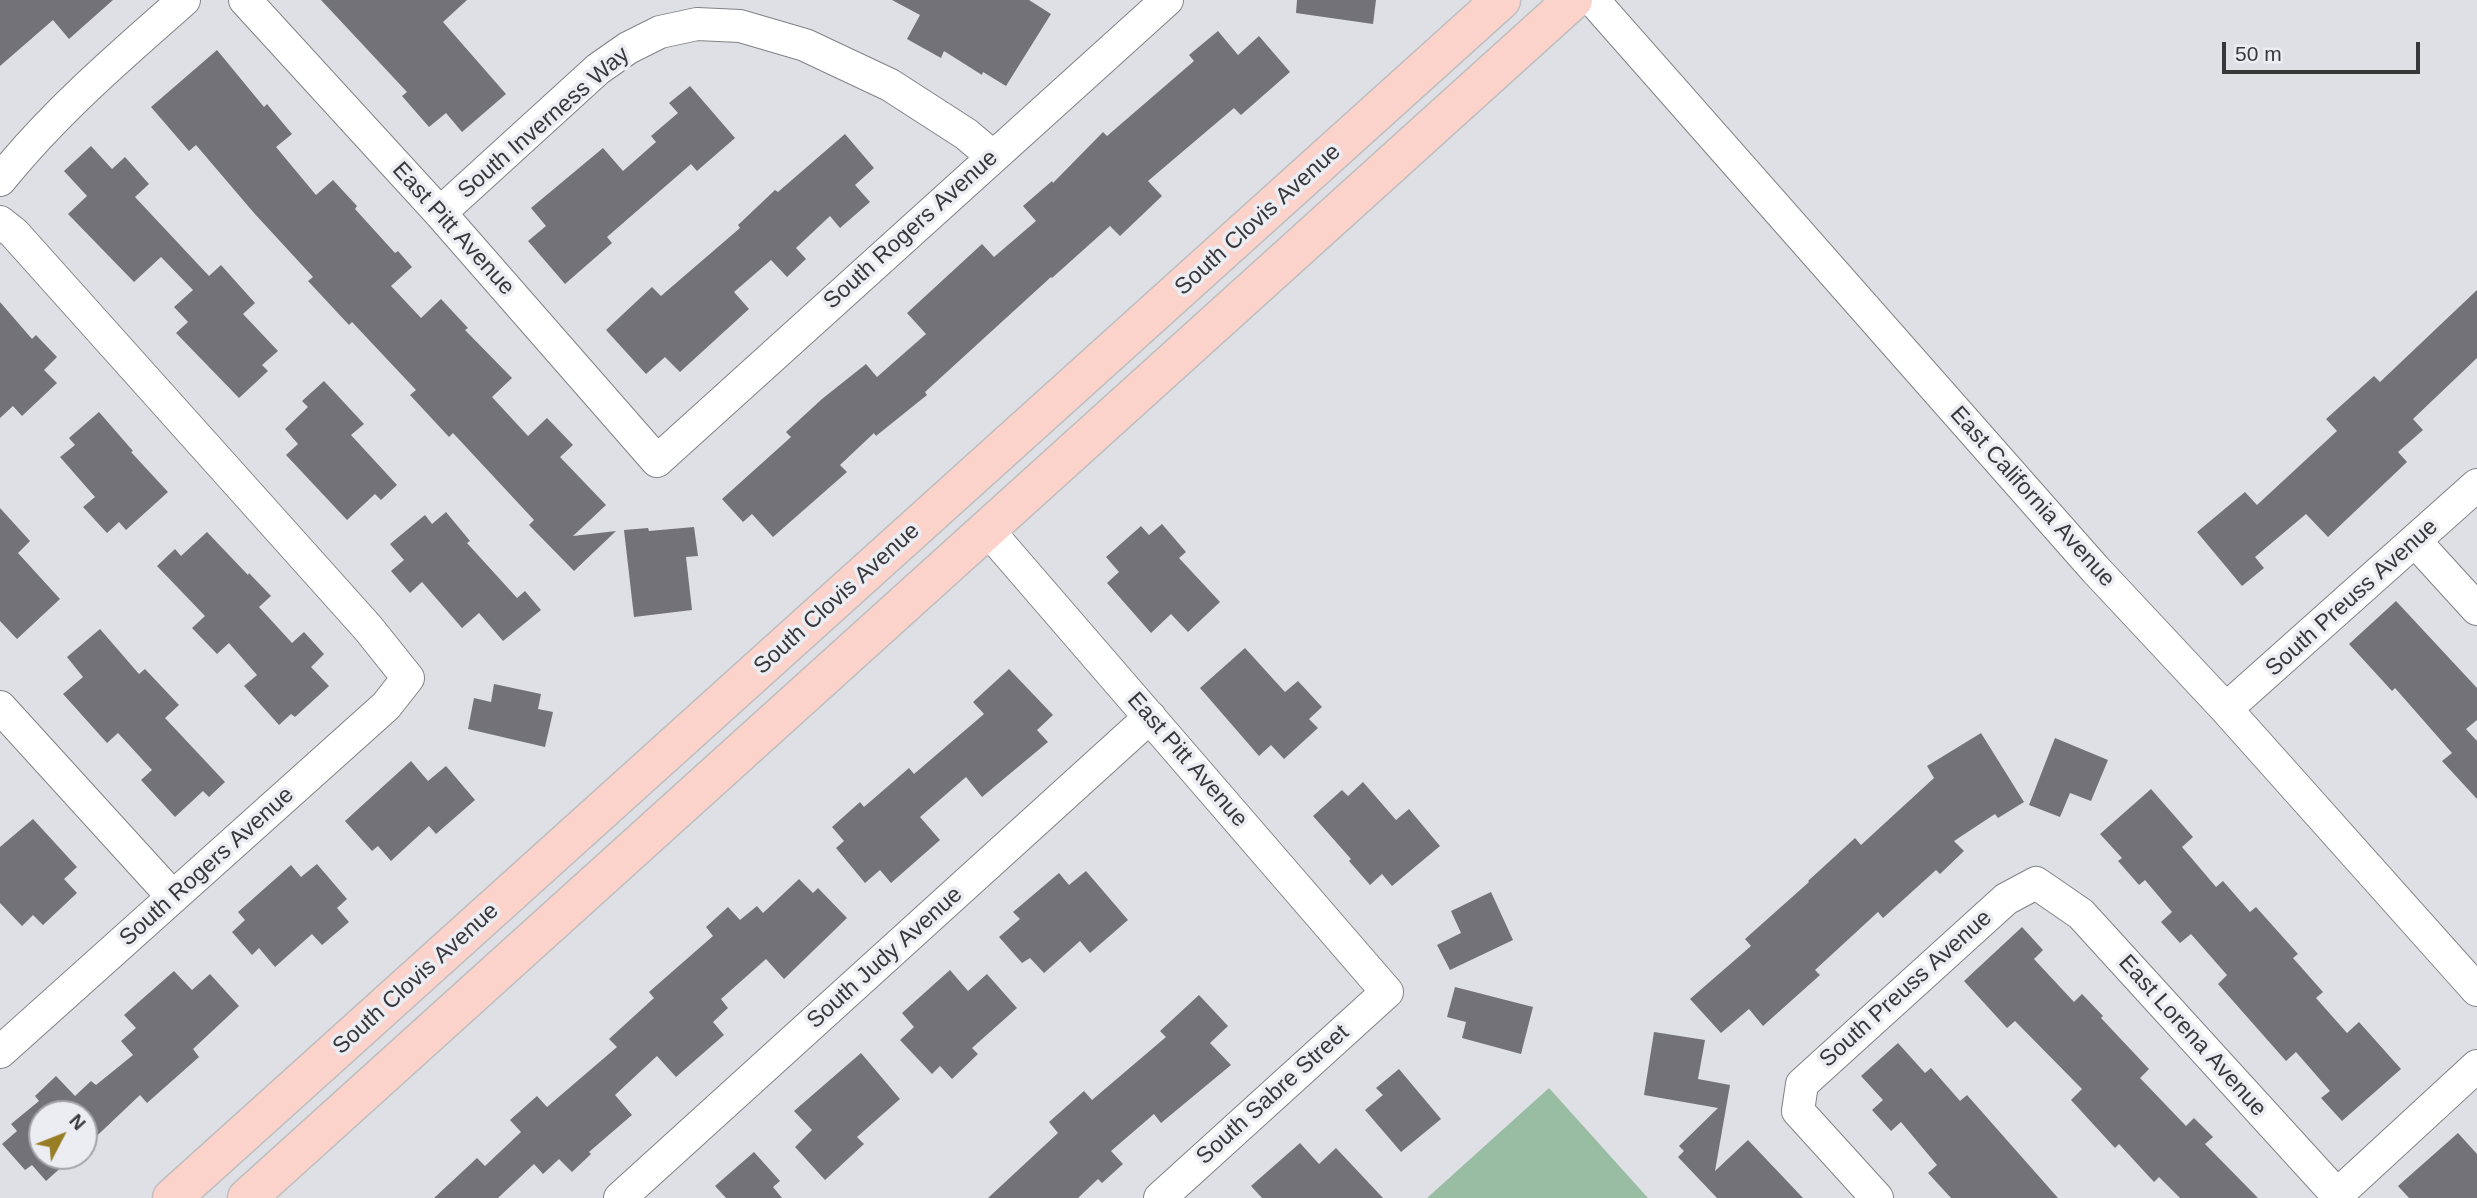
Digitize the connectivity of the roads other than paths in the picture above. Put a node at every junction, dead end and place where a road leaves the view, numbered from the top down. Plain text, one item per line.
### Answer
1 (184, 0) edge
2 (245, 0) edge
3 (1167, 0) edge
4 (1501, 0) edge
5 (1573, 0) edge
6 (1593, 0) edge
7 (992, 156) junction
8 (0, 180) edge
9 (440, 213) junction
10 (0, 222) edge
11 (1150, 317) junction
12 (657, 461) joint
13 (2477, 485) edge
14 (986, 528) junction
15 (2415, 541) junction
16 (2477, 609) edge
17 (0, 707) edge
18 (2226, 709) junction
19 (1150, 717) junction
20 (2036, 883) joint
21 (173, 897) junction
22 (2477, 990) edge
23 (1387, 992) joint
24 (0, 1052) edge
25 (2477, 1066) edge
26 (2338, 1197) edge
27 (172, 1198) edge
28 (247, 1198) edge
29 (620, 1198) edge
30 (1160, 1198) edge
31 (1877, 1198) edge

1 - 8 street
2 - 9 street, East Pitt Avenue
3 - 7 street, South Rogers Avenue
4 - 11 main road, South Clovis Avenue
5 - 14 main road, South Clovis Avenue
6 - 18 street, East California Avenue
7 - 9 street, South Inverness Way
7 - 12 street, South Rogers Avenue
9 - 12 street, East Pitt Avenue
10 - 21 street, South Rogers Avenue
11 - 14 main road
11 - 27 main road, South Clovis Avenue
13 - 15 street, South Preuss Avenue
14 - 19 street, East Pitt Avenue
14 - 28 main road, South Clovis Avenue
15 - 16 street
15 - 18 street, South Preuss Avenue
17 - 21 street
18 - 22 street, East California Avenue
19 - 23 street, East Pitt Avenue
19 - 29 street, South Judy Avenue
20 - 26 street, East Lorena Avenue
20 - 31 street, South Preuss Avenue
21 - 24 street, South Rogers Avenue
23 - 30 street, South Sabre Street
25 - 26 street

